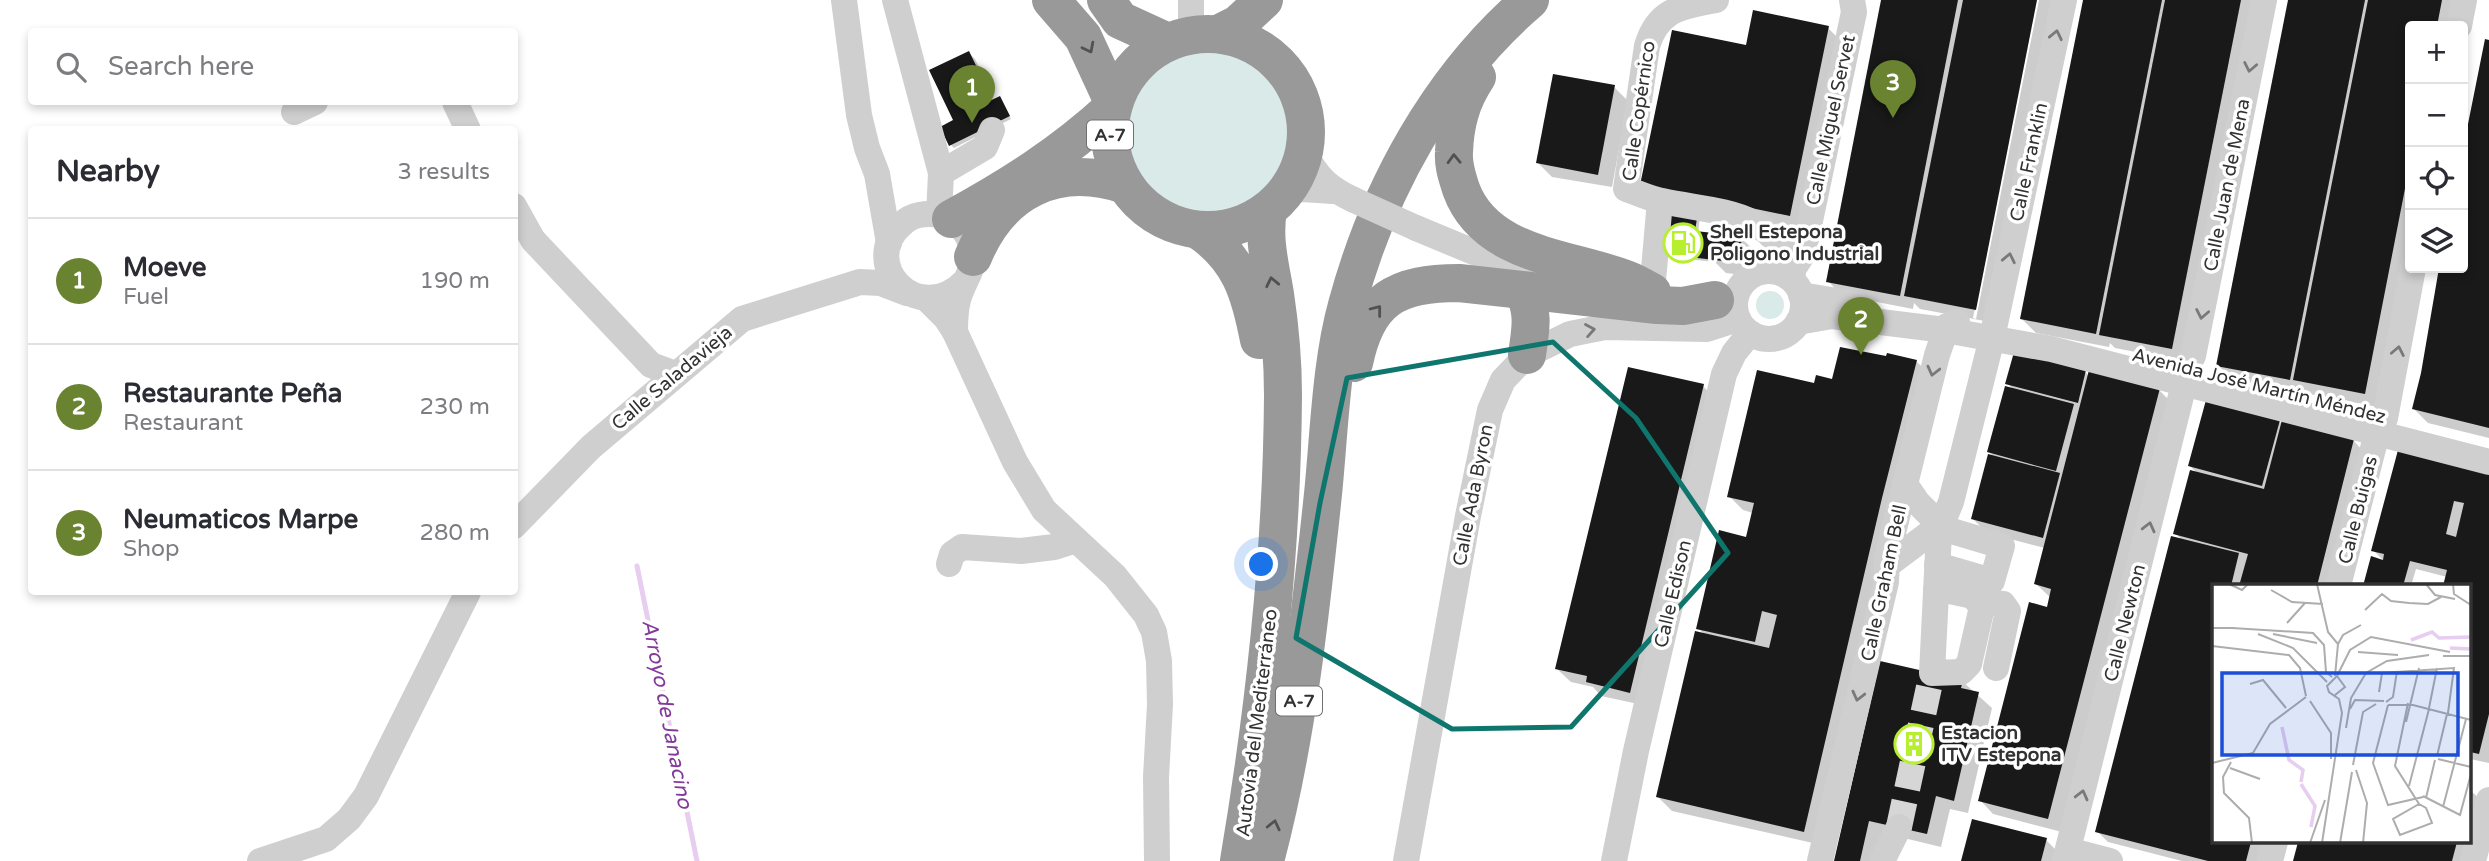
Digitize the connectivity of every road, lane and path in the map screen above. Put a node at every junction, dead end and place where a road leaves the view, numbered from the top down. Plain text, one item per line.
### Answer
1 (844, 0) edge
2 (895, 0) edge
3 (1051, 0) edge
4 (1106, 0) edge
5 (1265, 0) edge
6 (1716, 0) edge
7 (1852, 0) edge
8 (2064, 0) edge
9 (2264, 0) edge
10 (2464, 0) edge
11 (1527, 3) edge
12 (2460, 21) edge
13 (1193, 27) edge
14 (456, 105) edge
15 (1113, 106) junction
16 (466, 126) edge
17 (992, 130) dead end
18 (1305, 153) junction
19 (941, 173) junction
20 (877, 174) junction
21 (1125, 185) junction
22 (1344, 195) junction
23 (1278, 201) junction
24 (1660, 201) junction
25 (518, 213) edge
26 (939, 216) junction
27 (1198, 230) junction
28 (888, 250) junction
29 (969, 269) junction
30 (2412, 273) edge
31 (1794, 281) junction
32 (860, 282) junction
33 (1523, 291) junction
34 (1652, 292) junction
35 (917, 296) junction
36 (1734, 314) junction
37 (1798, 322) junction
38 (1955, 325) junction
39 (1994, 331) junction
40 (955, 332) junction
41 (1527, 355) junction
42 (676, 374) junction
43 (2185, 375) junction
44 (2381, 425) junction
45 (2489, 443) edge
46 (2489, 462) edge
47 (1905, 484) junction
48 (518, 522) edge
49 (1941, 522) junction
50 (1076, 540) junction
51 (948, 564) dead end
52 (1886, 566) junction
53 (1937, 577) junction
54 (2340, 584) edge
55 (466, 595) edge
56 (1980, 603) junction
57 (1311, 613) junction
58 (1996, 668) dead end
59 (2489, 800) edge
60 (1899, 827) tunnel mouth
61 (2274, 844) edge
62 (319, 850) edge
63 (2067, 856) edge
64 (271, 859) edge
65 (1157, 861) edge
66 (1218, 861) edge
67 (1239, 861) edge
68 (1265, 861) edge
69 (1406, 861) edge
70 (1614, 861) edge
71 (1820, 861) edge
72 (1882, 861) edge
73 (2110, 861) edge
74 (2270, 861) edge
75 (2473, 861) edge

1 - 20 street
2 - 19 street
3 -> 15 highway
4 - 13 highway
5 - 13 highway
6 - 24 street, Calle Copérnico
7 - 31 street, Calle Miguel Servet
39 -> 8 street, Calle Franklin
9 -> 43 street, Calle Juan de Mena
10 - 12 street
34 -> 11 highway
11 - 57 highway
13 - 15 highway, A-7
13 - 18 highway, A-7
14 - 16 street
15 - 21 highway, A-7
15 - 26 highway
17 - 19 street
18 - 22 street
18 - 23 highway, A-7
19 - 26 street
20 - 26 street
20 - 28 street
21 - 27 highway, A-7
21 - 29 highway
22 - 23 street
22 - 34 street, bridge
23 - 27 highway, A-7
67 -> 23 highway, Autovía del Mediterráneo / A-7
24 - 31 street
24 - 34 street
25 - 42 street
26 - 28 street
26 - 29 street
27 - 66 highway, Autovía del Mediterráneo / A-7
28 - 32 street, Calle Saladavieja
28 - 35 street
29 - 35 street
29 - 40 street
44 -> 30 street, Calle Buigas
31 - 36 street
31 - 37 street
31 - 38 street, Avenida José Martín Méndez
32 - 35 street, Calle Saladavieja
32 - 42 street, Calle Saladavieja
33 - 36 highway
33 - 41 highway
57 -> 33 highway
34 - 36 street
35 - 40 street
36 - 37 street
41 -> 36 street, Calle Ada Byron
36 - 70 street, Calle Edison
37 - 38 street, Avenida José Martín Méndez
38 - 39 street, Avenida José Martín Méndez
38 -> 47 street, Calle Graham Bell
39 - 43 street, Avenida José Martín Méndez
39 - 43 street, Avenida José Martín Méndez
39 - 49 street
40 - 50 street
41 - 69 street, Calle Ada Byron
42 - 48 street, Calle Saladavieja
43 - 44 street, Avenida José Martín Méndez
63 -> 43 street, Calle Newton
44 - 45 street, Avenida José Martín Méndez
44 - 46 street, Avenida José Martín Méndez
44 - 54 street, Calle Buigas
47 - 49 street
47 - 52 street, Calle Graham Bell
49 - 52 street
49 - 53 street
49 - 53 street
50 - 51 street
50 - 65 street
52 -> 71 street, Calle Graham Bell
53 - 56 street
53 - 56 street
55 - 62 street
56 - 58 street
68 -> 57 highway, Autovía del Mediterráneo / A-7
59 - 75 street
60 - 72 street
61 - 74 street
62 - 64 street
63 - 73 street

